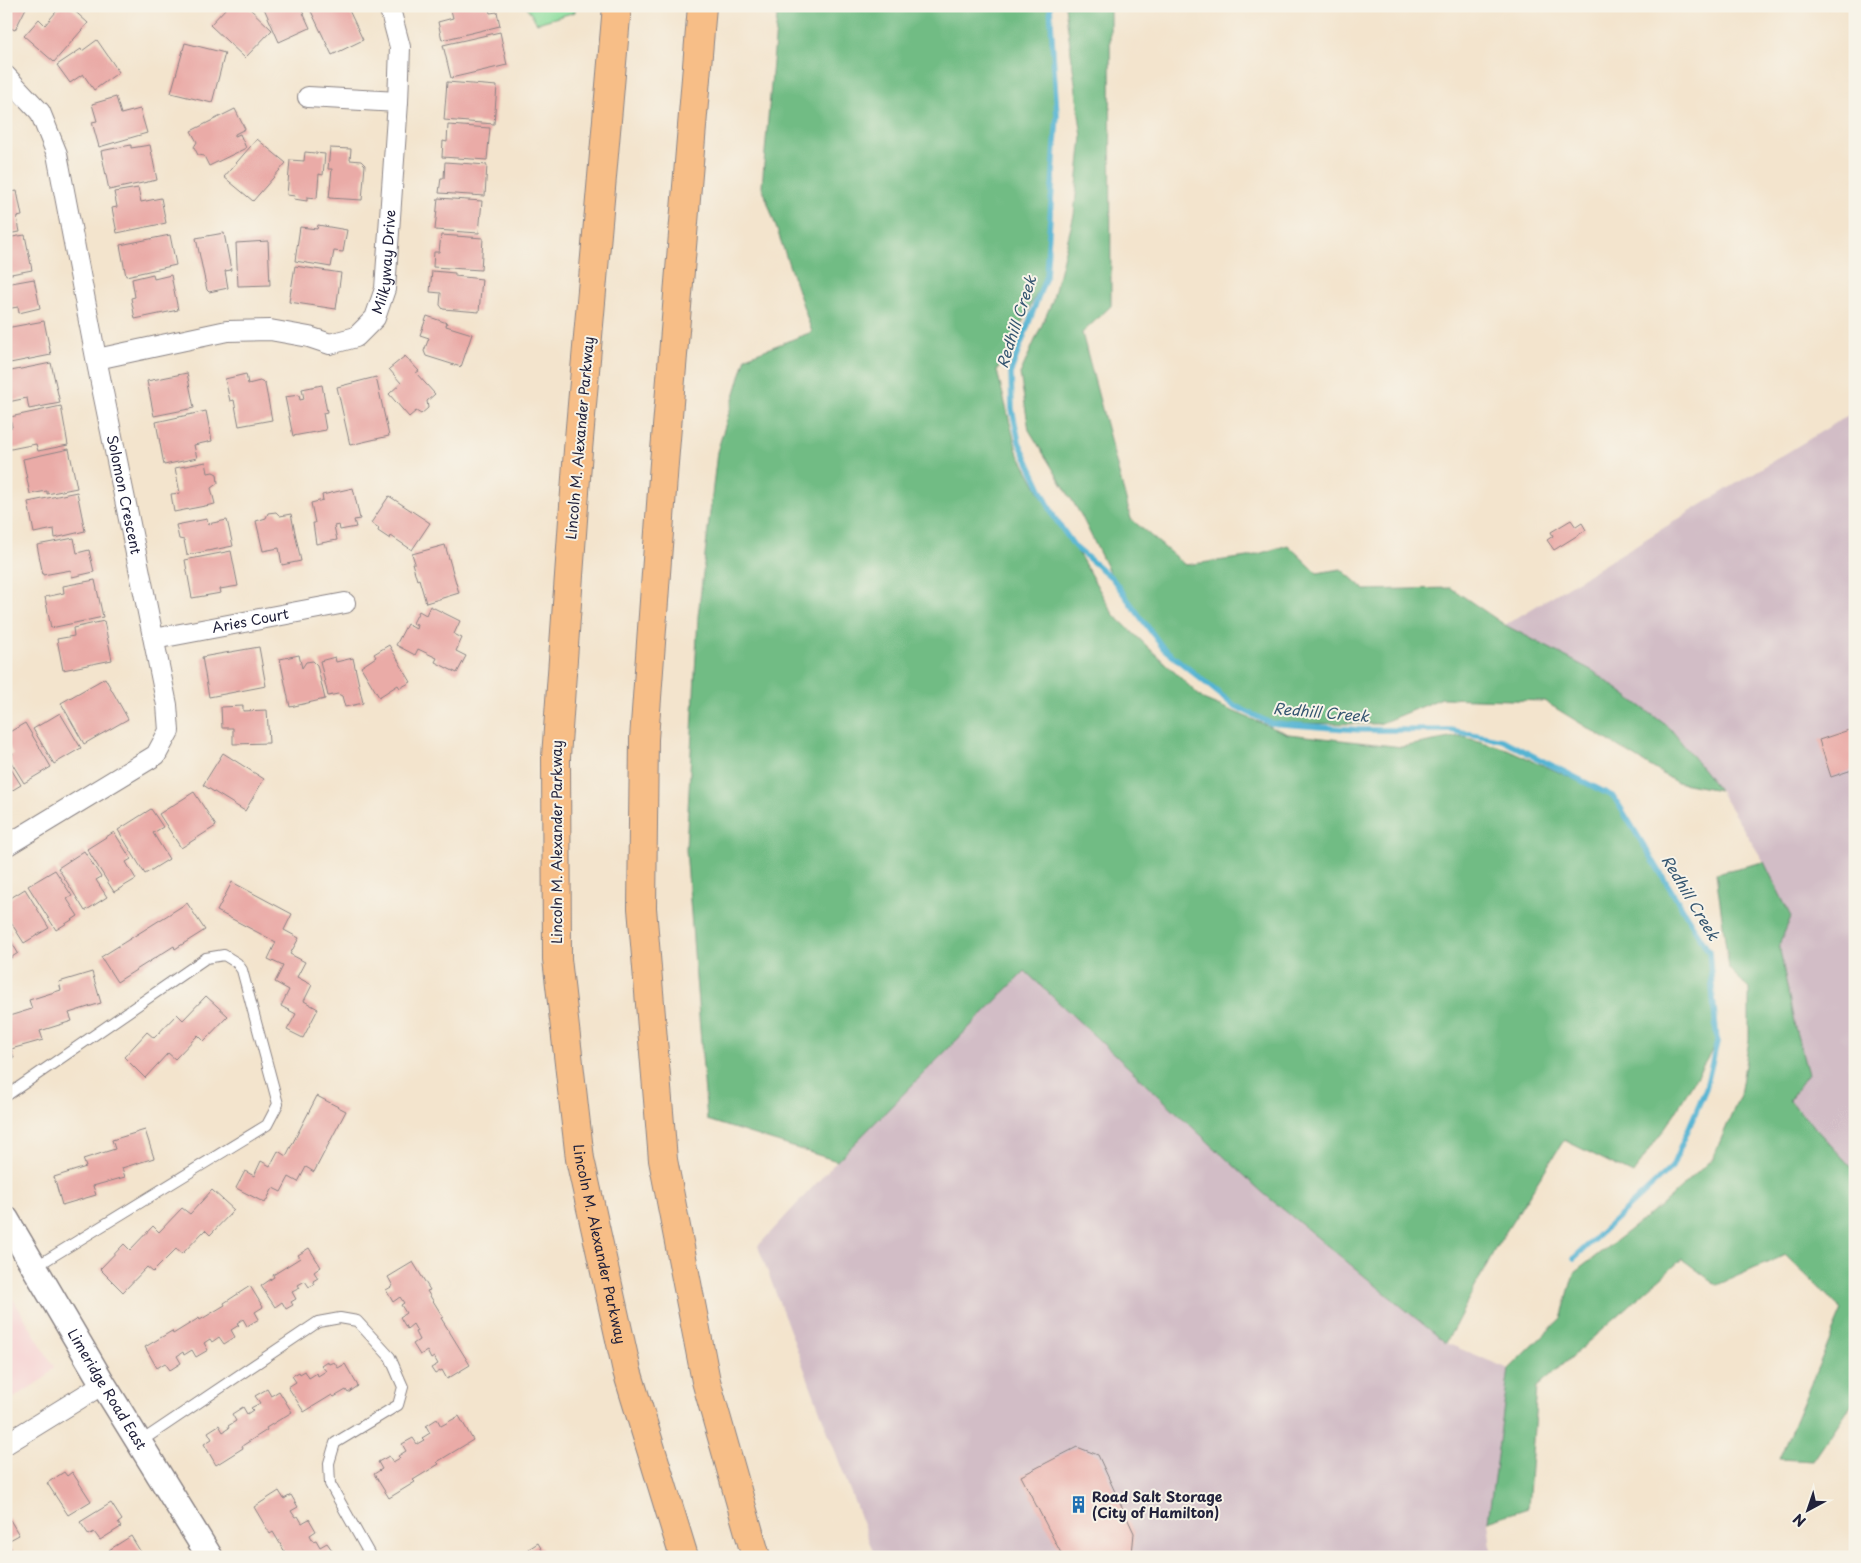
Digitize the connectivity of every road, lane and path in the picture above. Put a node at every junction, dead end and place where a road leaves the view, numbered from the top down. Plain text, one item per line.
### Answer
1 (388, 6) edge
2 (617, 6) edge
3 (702, 6) edge
4 (6, 76) edge
5 (308, 97) dead end
6 (398, 102) junction
7 (97, 359) junction
8 (345, 603) dead end
9 (154, 639) junction
10 (6, 846) edge
11 (6, 1096) edge
12 (6, 1219) edge
13 (35, 1267) junction
14 (103, 1384) junction
15 (139, 1443) junction
16 (6, 1444) edge
17 (210, 1557) edge
18 (371, 1557) edge
19 (684, 1557) edge
20 (756, 1557) edge

1 - 6 street, Milkyway Drive
2 - 19 highway, Lincoln M. Alexander Parkway
3 - 20 highway
4 - 7 street, Solomon Crescent
5 - 6 street
6 - 7 street, Milkyway Drive
7 - 9 street, Solomon Crescent
8 - 9 street, Aries Court
9 - 10 street, Solomon Crescent
11 - 13 lane
12 - 13 street, Limeridge Road East
13 - 14 street, Limeridge Road East
14 - 15 street, Limeridge Road East
14 - 16 street
15 - 17 street, Limeridge Road East
15 - 18 lane

